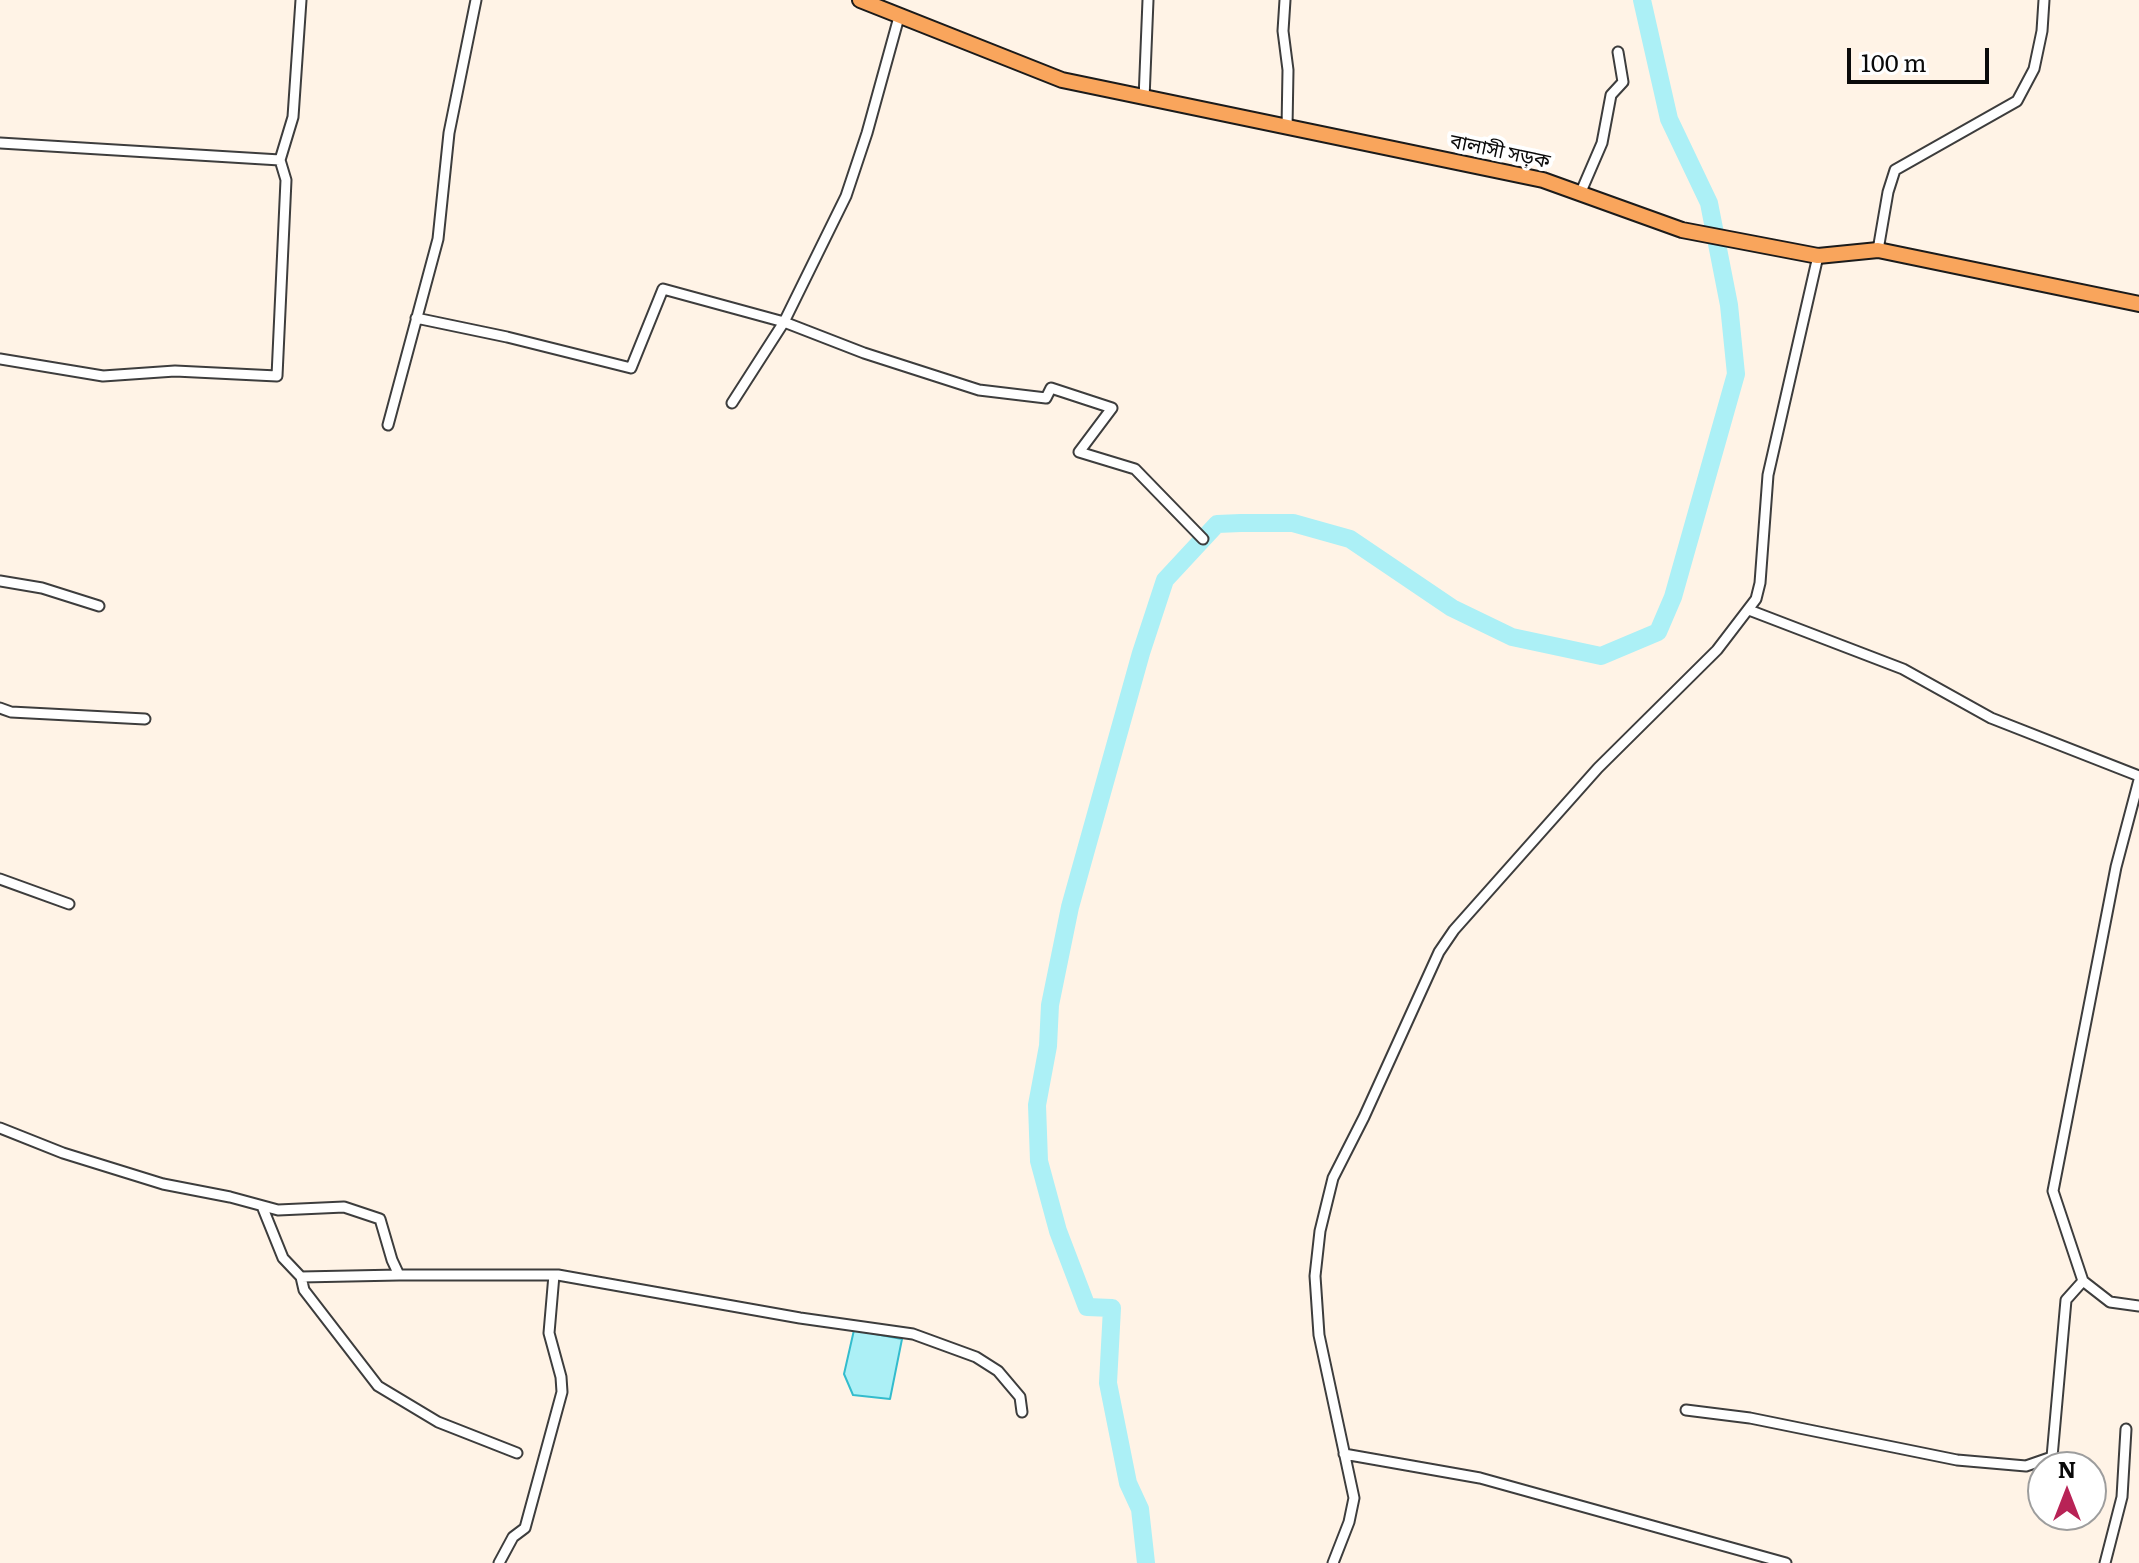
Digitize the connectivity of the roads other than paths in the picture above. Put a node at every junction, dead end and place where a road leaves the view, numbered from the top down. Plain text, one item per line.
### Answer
1 (301, 0) edge
2 (476, 0) edge
3 (860, 0) edge
4 (1148, 0) edge
5 (1285, 0) edge
6 (2044, 0) edge
7 (899, 17) junction
8 (1618, 52) dead end
9 (1144, 99) junction
10 (1287, 128) junction
11 (0, 143) edge
12 (280, 160) junction
13 (1580, 194) junction
14 (1878, 250) junction
15 (1818, 256) junction
16 (2139, 304) edge
17 (416, 318) junction
18 (784, 322) junction
19 (0, 359) edge
20 (732, 403) dead end
21 (388, 425) dead end
22 (1203, 539) dead end
23 (0, 581) edge
24 (99, 606) dead end
25 (1749, 610) junction
26 (0, 708) edge
27 (145, 719) dead end
28 (2139, 778) edge
29 (0, 879) edge
30 (69, 904) dead end
31 (0, 1128) edge
32 (262, 1206) junction
33 (399, 1275) junction
34 (554, 1275) junction
35 (301, 1277) junction
36 (2083, 1281) junction
37 (2139, 1306) edge
38 (1686, 1410) dead end
39 (1022, 1412) dead end
40 (2126, 1429) dead end
41 (517, 1453) dead end
42 (1344, 1454) junction
43 (499, 1563) edge
44 (1333, 1563) edge
45 (1786, 1563) edge
46 (2105, 1563) edge

1 - 12 street
2 - 17 street
3 - 7 main road, বালাসী সড়ক
4 - 9 street
5 - 10 street
6 - 14 street
7 - 9 main road, বালাসী সড়ক
7 - 18 street
8 - 13 street
9 - 10 main road, বালাসী সড়ক
10 - 13 main road, বালাসী সড়ক
11 - 12 street
12 - 19 street
13 - 15 main road, বালাসী সড়ক
14 - 15 main road, বালাসী সড়ক
14 - 16 main road, বালাসী সড়ক
15 - 25 street
17 - 18 street
17 - 21 street
18 - 20 street
18 - 22 street
23 - 24 street
25 - 28 street
25 - 42 street
26 - 27 street
28 - 36 street
29 - 30 street
31 - 32 street
32 - 33 street
32 - 35 street
33 - 34 street
33 - 35 street
34 - 39 street
34 - 43 street
35 - 41 street
36 - 37 street
36 - 38 street
40 - 46 street
42 - 44 street
42 - 45 street

